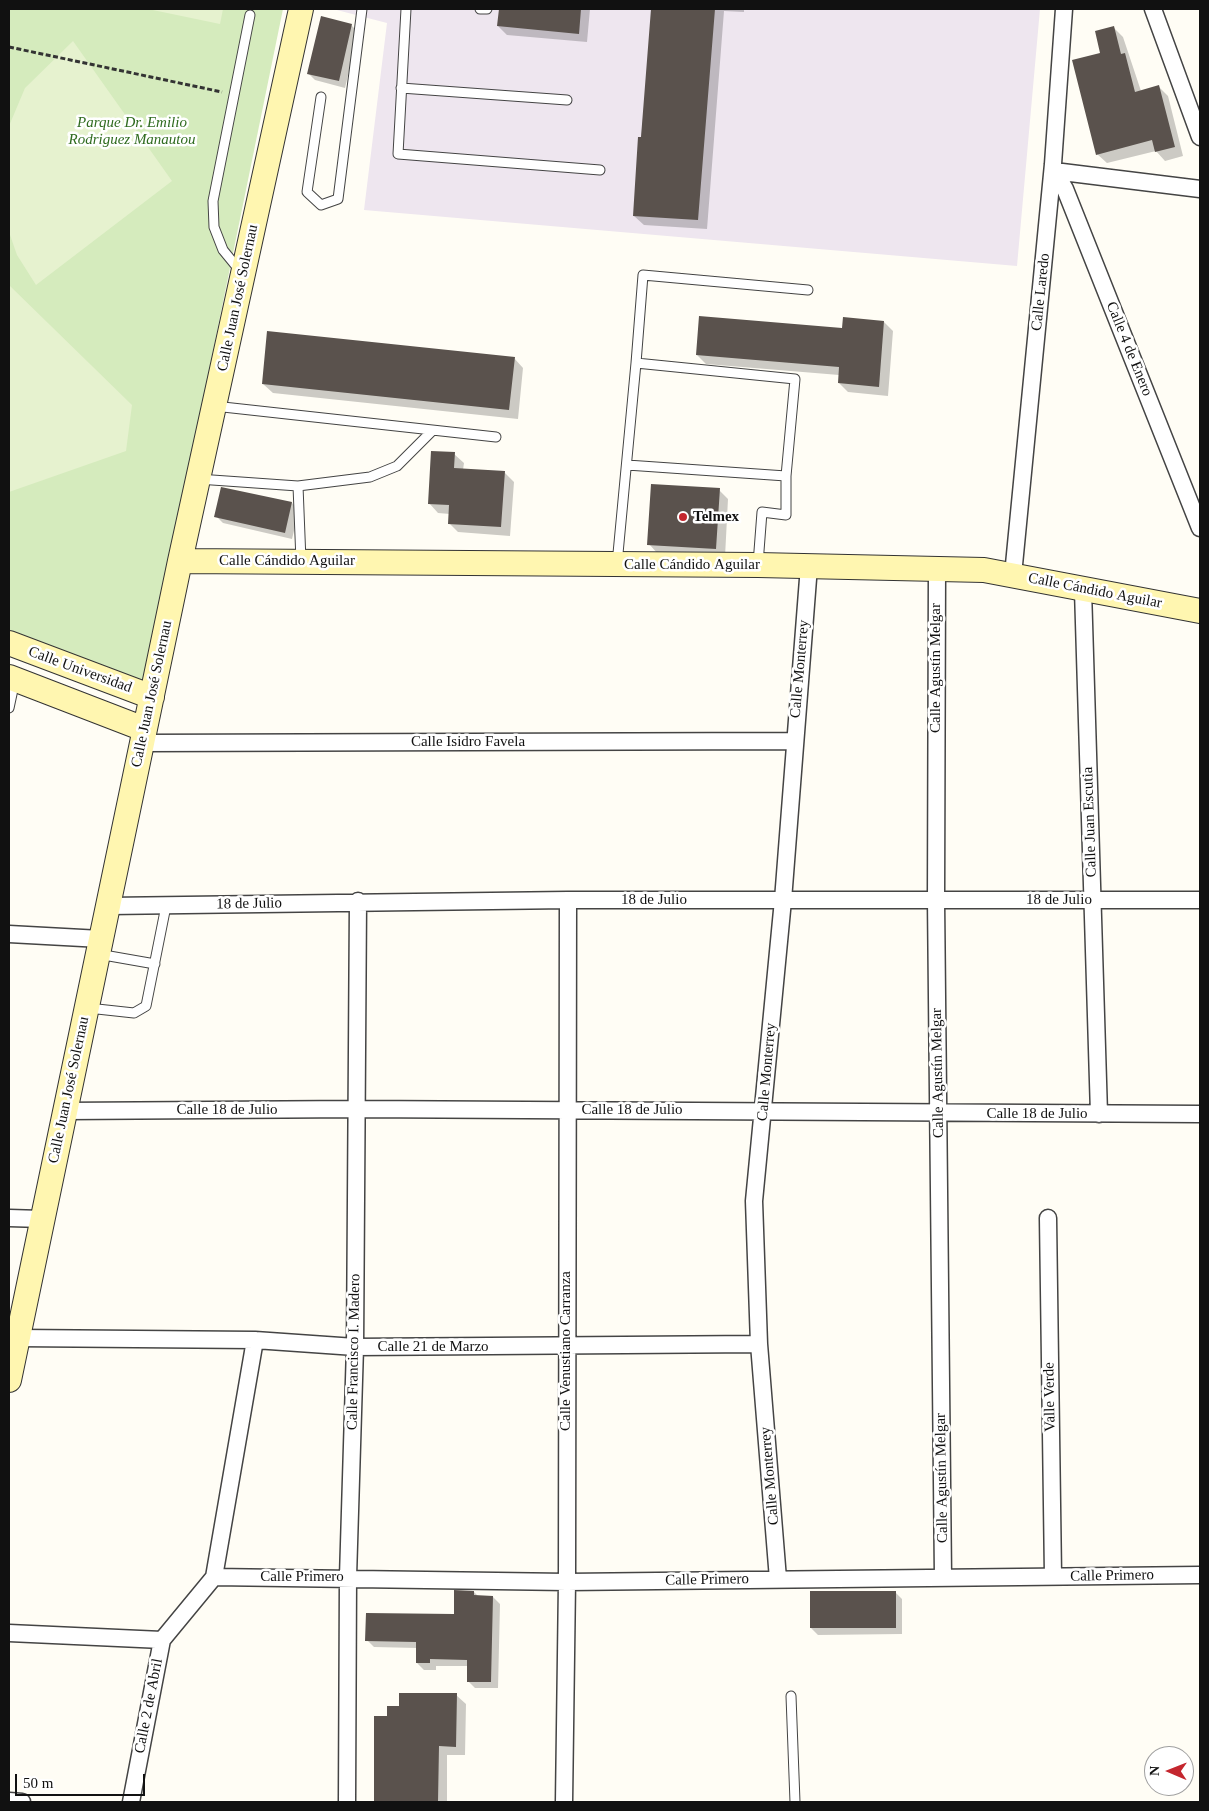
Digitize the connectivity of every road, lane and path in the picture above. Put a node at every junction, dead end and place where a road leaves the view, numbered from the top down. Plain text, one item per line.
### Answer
1 (301, 9) edge
2 (362, 9) edge
3 (406, 9) edge
4 (480, 9) edge
5 (487, 9) edge
6 (1064, 9) edge
7 (1153, 9) edge
8 (250, 15) dead end
9 (9, 47) edge
10 (401, 88) junction
11 (234, 95) junction
12 (321, 97) dead end
13 (567, 100) dead end
14 (1200, 136) edge
15 (1054, 168) junction
16 (600, 170) dead end
17 (1200, 189) edge
18 (243, 274) junction
19 (808, 290) dead end
20 (636, 364) junction
21 (214, 406) junction
22 (432, 431) junction
23 (496, 437) dead end
24 (627, 465) junction
25 (786, 476) junction
26 (198, 479) junction
27 (298, 486) junction
28 (1200, 528) edge
29 (180, 561) junction
30 (301, 561) junction
31 (617, 564) junction
32 (758, 565) junction
33 (809, 566) junction
34 (936, 569) junction
35 (1013, 575) junction
36 (1083, 590) junction
37 (1200, 611) edge
38 (9, 643) edge
39 (12, 678) edge
40 (152, 697) junction
41 (9, 708) edge
42 (143, 736) junction
43 (794, 741) junction
44 (568, 900) junction
45 (783, 900) junction
46 (936, 900) junction
47 (1092, 900) junction
48 (1200, 900) edge
49 (358, 901) junction
50 (108, 906) junction
51 (166, 906) junction
52 (9, 934) edge
53 (99, 946) junction
54 (155, 964) junction
55 (87, 1007) junction
56 (357, 1109) junction
57 (566, 1110) junction
58 (65, 1111) junction
59 (764, 1112) junction
60 (938, 1114) junction
61 (1099, 1114) junction
62 (1200, 1114) edge
63 (9, 1218) edge
64 (42, 1218) junction
65 (1048, 1218) dead end
66 (17, 1338) junction
67 (255, 1340) junction
68 (759, 1344) junction
69 (355, 1347) junction
70 (566, 1347) junction
71 (9, 1380) edge
72 (1200, 1575) edge
73 (1053, 1576) junction
74 (214, 1577) junction
75 (943, 1577) junction
76 (348, 1578) junction
77 (778, 1579) junction
78 (567, 1582) junction
79 (9, 1633) edge
80 (162, 1640) junction
81 (792, 1696) dead end
82 (9, 1801) edge
83 (22, 1802) edge
84 (131, 1802) edge
85 (347, 1802) edge
86 (564, 1802) edge
87 (795, 1802) edge

1 - 18 street, Calle Juan José Solernau
2 - 12 lane
3 - 10 lane
4 - 5 lane
6 - 15 street, Calle Laredo
7 - 14 street
8 - 11 lane
9 - 11 path
10 - 13 lane
10 - 16 lane
11 - 18 lane
15 - 17 street
15 - 28 street, Calle 4 de Enero
15 - 35 street, Calle Laredo
18 - 21 street, Calle Juan José Solernau
19 - 20 lane
20 - 24 lane
20 - 25 lane
21 - 22 lane
21 - 26 street, Calle Juan José Solernau
22 - 23 lane
22 - 27 lane
24 - 25 lane
24 - 31 lane
25 - 32 lane
26 - 27 lane
26 - 29 street, Calle Juan José Solernau
27 - 30 lane
29 - 30 street, Calle Cándido Aguilar
29 - 40 street, Calle Juan José Solernau
30 - 31 street, Calle Cándido Aguilar
31 - 32 street, Calle Cándido Aguilar
32 - 33 street, Calle Cándido Aguilar
33 - 34 street, Calle Cándido Aguilar
33 - 43 street, Calle Monterrey
34 - 35 street, Calle Cándido Aguilar
34 - 46 street, Calle Agustín Melgar
35 - 36 street, Calle Cándido Aguilar
36 - 37 street, Calle Cándido Aguilar
36 - 47 street, Calle Juan Escutia
38 - 40 street, Calle Universidad
39 - 41 lane
39 - 42 street, Calle Universidad
40 - 42 street, Calle Juan José Solernau
42 - 43 street, Calle Isidro Favela
42 - 50 street, Calle Juan José Solernau
43 - 45 street, Calle Monterrey
44 - 45 street, 18 de Julio
44 - 49 street, 18 de Julio
44 - 57 street, Calle Venustiano Carranza
45 - 46 street, 18 de Julio
45 - 59 street, Calle Monterrey
46 - 47 street, 18 de Julio
46 - 60 street, Calle Agustín Melgar
47 - 48 street, 18 de Julio
47 - 61 street, Calle Juan Escutia
49 - 51 street, 18 de Julio
49 - 56 street, Calle Francisco I. Madero
50 - 51 street, 18 de Julio
50 - 53 street, Calle Juan José Solernau
51 - 54 lane
52 - 53 street
53 - 54 lane
53 - 55 street, Calle Juan José Solernau
54 - 55 lane
55 - 58 street, Calle Juan José Solernau
56 - 57 street, Calle 18 de Julio
56 - 58 street, Calle 18 de Julio
56 - 69 street, Calle Francisco I. Madero
57 - 59 street, Calle 18 de Julio
57 - 70 street, Calle Venustiano Carranza
58 - 64 street, Calle Juan José Solernau
59 - 60 street, Calle 18 de Julio
59 - 68 street, Calle Monterrey
60 - 61 street, Calle 18 de Julio
60 - 75 street, Calle Agustín Melgar
61 - 62 street, Calle 18 de Julio
63 - 64 street
64 - 66 street, Calle Juan José Solernau
65 - 73 street, Valle Verde
66 - 67 street, Calle 21 de Marzo
66 - 71 street, Calle Juan José Solernau
67 - 69 street, Calle 21 de Marzo
67 - 74 street
68 - 70 street, Calle 21 de Marzo
68 - 77 street, Calle Monterrey
69 - 70 street, Calle 21 de Marzo
69 - 76 street, Calle Francisco I. Madero
70 - 78 street, Calle Venustiano Carranza
72 - 73 street, Calle Primero
73 - 75 street, Calle Primero
74 - 76 street, Calle Primero
74 - 80 street
75 - 77 street, Calle Primero
76 - 78 street, Calle Primero
76 - 85 street, Calle Francisco I. Madero
77 - 78 street, Calle Primero
78 - 86 street, Calle Venustiano Carranza
79 - 80 street
80 - 84 street, Calle 2 de Abril
81 - 87 lane
82 - 83 street

